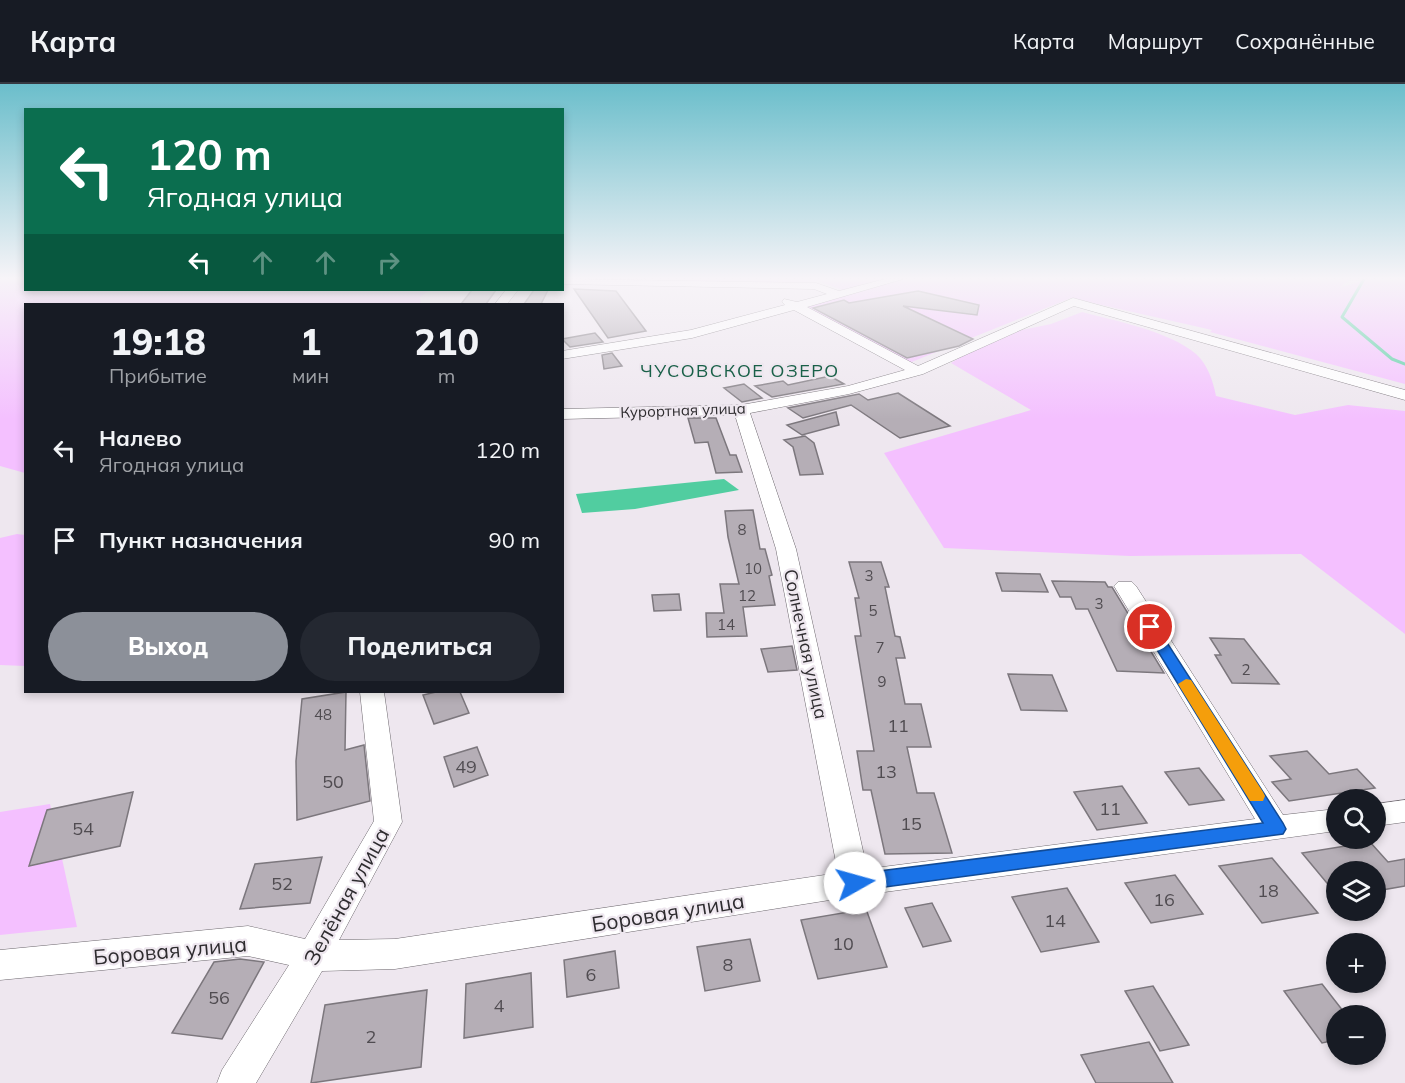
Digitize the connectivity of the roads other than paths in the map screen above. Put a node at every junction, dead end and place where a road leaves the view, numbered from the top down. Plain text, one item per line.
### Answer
1 (720, 326) edge
2 (830, 326) edge
3 (1020, 326) edge
4 (1157, 326) edge
5 (564, 355) edge
6 (918, 371) junction
7 (1405, 395) edge
8 (741, 410) junction
9 (564, 414) edge
10 (1125, 586) dead end
11 (372, 693) edge
12 (1405, 811) edge
13 (1386, 814) edge
14 (1326, 822) edge
15 (1276, 829) junction
16 (855, 883) junction
17 (313, 956) junction
18 (0, 965) edge
19 (236, 1083) edge

1 - 5 street
2 - 6 street
3 - 6 street, Курортная улица
4 - 7 street, Курортная улица
6 - 8 street, Курортная улица
8 - 9 street, Курортная улица
8 - 16 street, Солнечная улица
10 - 15 street
11 - 17 street, Зелёная улица
12 - 13 street
14 - 15 street, Боровая улица
15 - 16 street, Боровая улица
16 - 17 street, Боровая улица
17 - 18 street, Боровая улица
17 - 19 street, Зелёная улица

